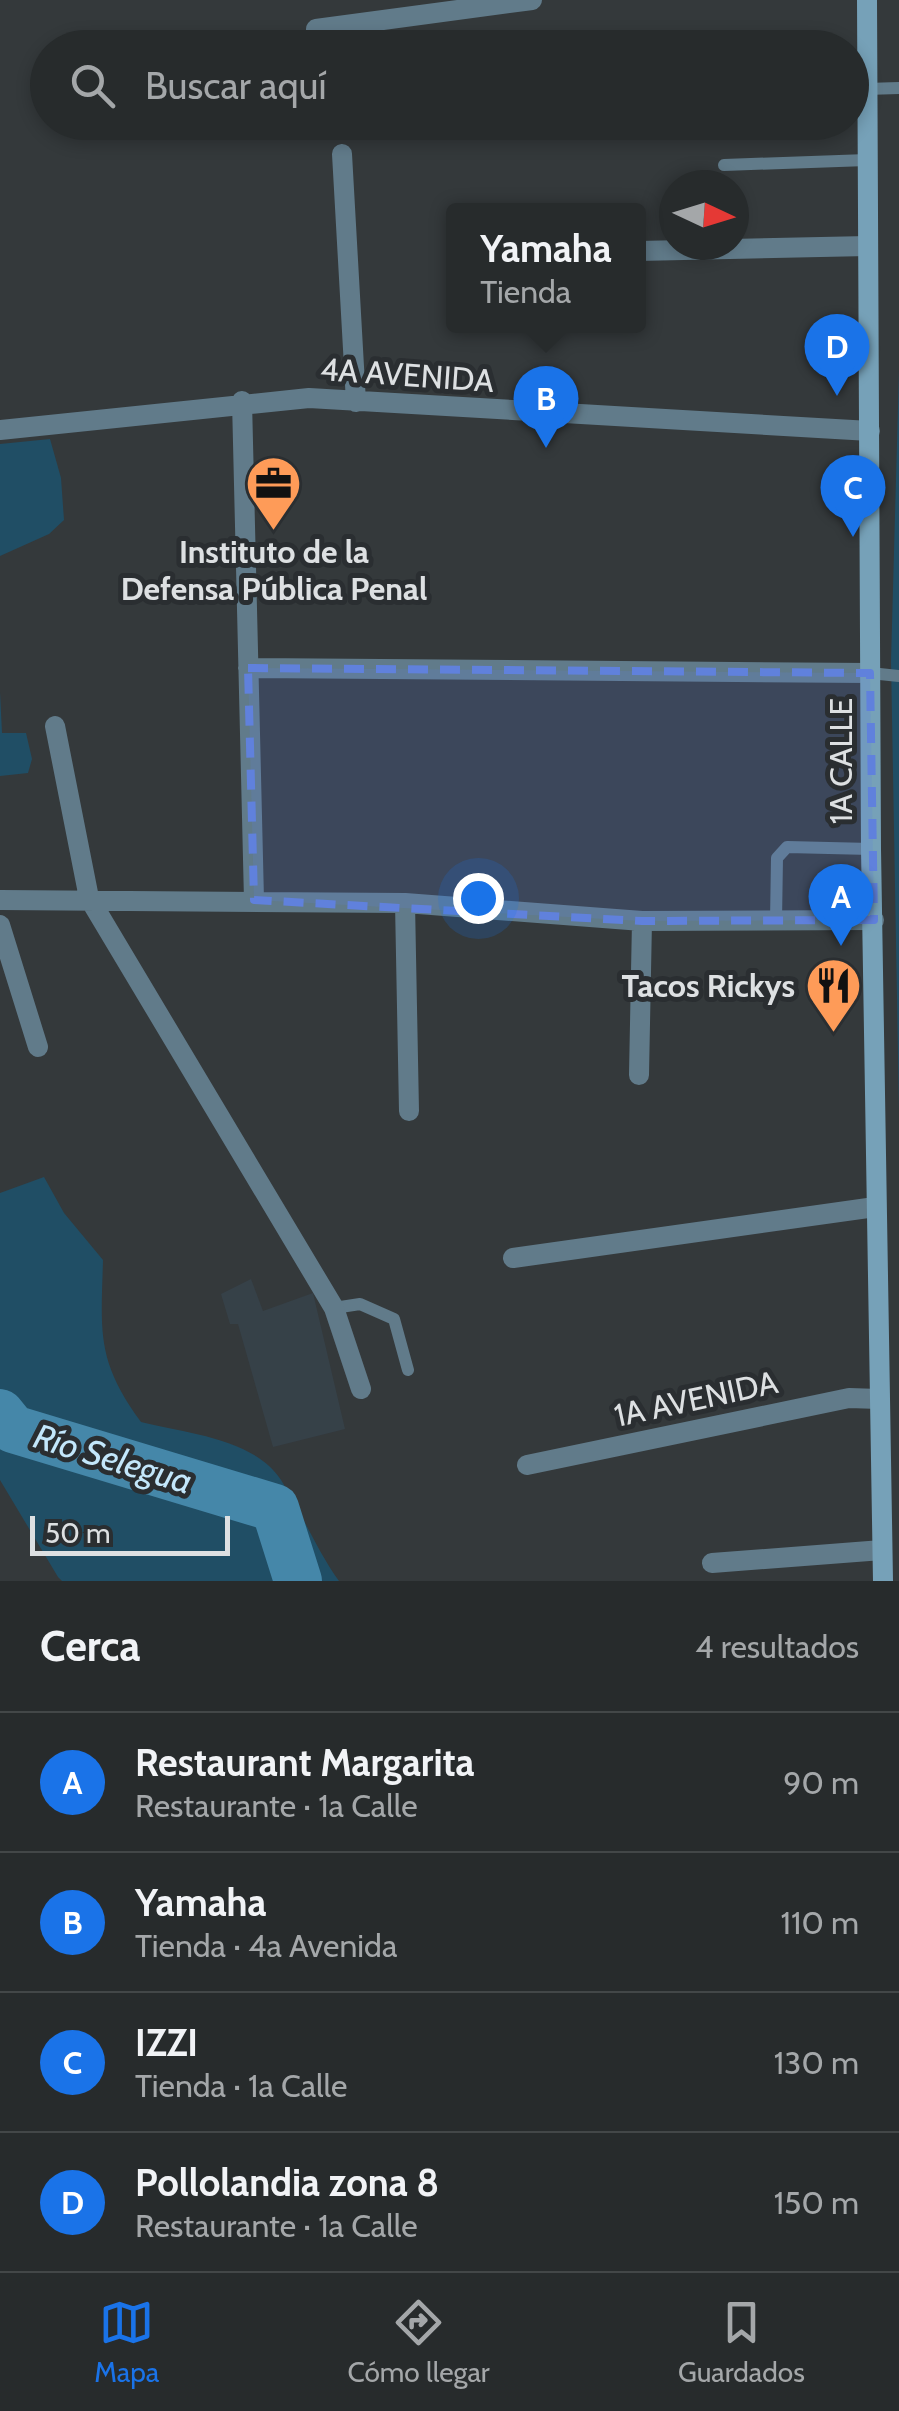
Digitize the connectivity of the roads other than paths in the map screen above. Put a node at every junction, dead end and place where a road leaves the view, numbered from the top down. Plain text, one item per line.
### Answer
1 (532, 0) edge
2 (867, 0) edge
3 (316, 29) dead end
4 (867, 30) edge
5 (869, 88) edge
6 (899, 88) edge
7 (867, 140) edge
8 (342, 154) dead end
9 (867, 160) junction
10 (724, 165) dead end
11 (868, 246) junction
12 (646, 251) edge
13 (242, 402) junction
14 (356, 402) junction
15 (0, 430) edge
16 (870, 431) junction
17 (248, 668) junction
18 (870, 673) junction
19 (899, 676) edge
20 (55, 726) dead end
21 (871, 850) junction
22 (89, 898) junction
23 (0, 900) edge
24 (254, 900) junction
25 (406, 903) junction
26 (776, 920) junction
27 (874, 920) junction
28 (642, 921) junction
29 (0, 924) edge
30 (38, 1048) dead end
31 (639, 1075) dead end
32 (409, 1112) dead end
33 (875, 1208) junction
34 (513, 1258) dead end
35 (876, 1263) junction
36 (899, 1263) edge
37 (334, 1308) junction
38 (408, 1370) dead end
39 (361, 1389) dead end
40 (879, 1399) junction
41 (527, 1465) dead end
42 (882, 1550) junction
43 (712, 1564) dead end
44 (883, 1581) edge

1 - 3 street
2 - 4 main road, 1A CALLE
5 - 6 lane
7 - 9 main road, 1A CALLE
8 - 14 street
9 - 10 lane
9 - 11 main road, 1A CALLE
11 - 12 street
11 - 16 main road, 1A CALLE
13 - 14 street, 4A AVENIDA
13 - 15 street, 4A AVENIDA
13 - 17 street
14 - 16 street, 4A AVENIDA
16 - 18 main road, 1A CALLE
17 - 18 street
17 - 24 street
18 - 19 lane
18 - 21 main road, 1A CALLE
20 - 22 street
21 - 26 lane
21 - 27 main road, 1A CALLE
22 - 23 street
22 - 24 street
22 - 37 street
24 - 25 street
25 - 28 street
25 - 32 street
26 - 27 street
26 - 28 street
27 - 33 main road, 1A CALLE
28 - 31 street
29 - 30 street
33 - 34 street
33 - 35 main road, 1A CALLE
35 - 36 main road
35 - 40 main road, 1A CALLE
37 - 38 lane
37 - 39 street
40 - 41 street, 1A AVENIDA
40 - 42 main road, 1A CALLE
42 - 43 street
42 - 44 main road, 1A CALLE

